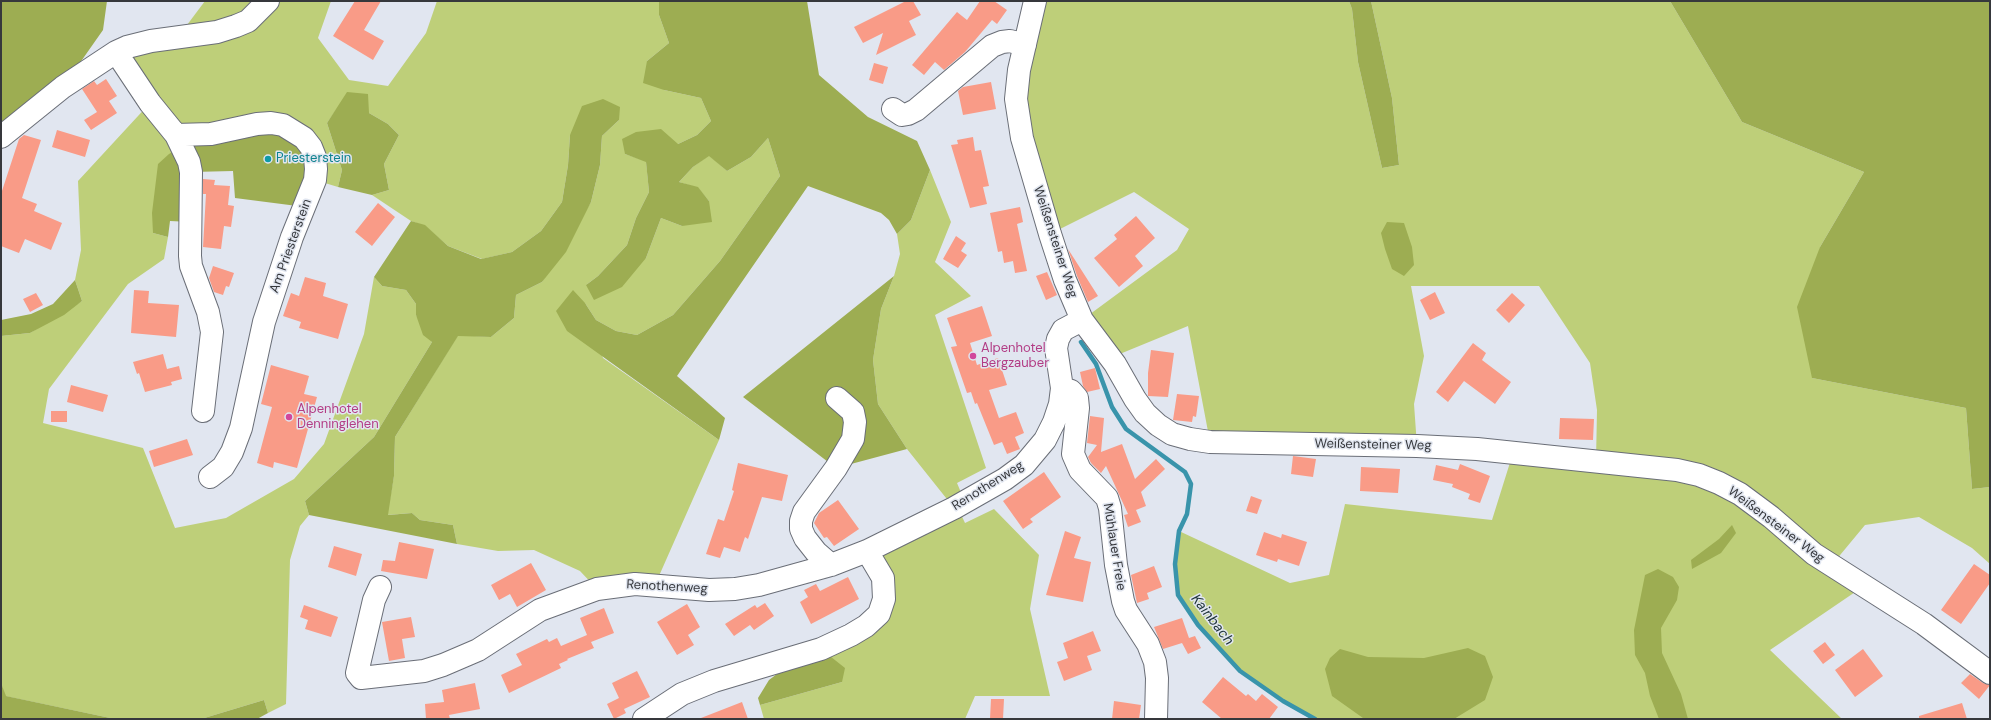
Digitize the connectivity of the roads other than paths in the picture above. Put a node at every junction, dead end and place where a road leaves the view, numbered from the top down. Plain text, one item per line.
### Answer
1 (268, 1) edge
2 (1034, 1) edge
3 (1025, 45) junction
4 (116, 52) junction
5 (893, 109) dead end
6 (176, 135) junction
7 (1, 137) edge
8 (1082, 320) junction
9 (1062, 388) junction
10 (838, 398) dead end
11 (203, 411) dead end
12 (210, 477) dead end
13 (867, 551) junction
14 (831, 565) junction
15 (380, 587) dead end
16 (1990, 673) edge
17 (644, 719) edge
18 (1156, 719) edge

1 - 4 street
2 - 3 street, Weißensteiner Weg
3 - 5 street
3 - 8 street, Weißensteiner Weg
4 - 6 street
4 - 7 street
6 - 11 street
6 - 12 street, Am Priesterstein
8 - 9 street, Renothenweg
8 - 16 street, Weißensteiner Weg
9 - 13 street, Renothenweg
9 - 18 street, Mühlauer Freie
10 - 14 street
13 - 14 street, Renothenweg
13 - 17 street
14 - 15 street, Renothenweg

